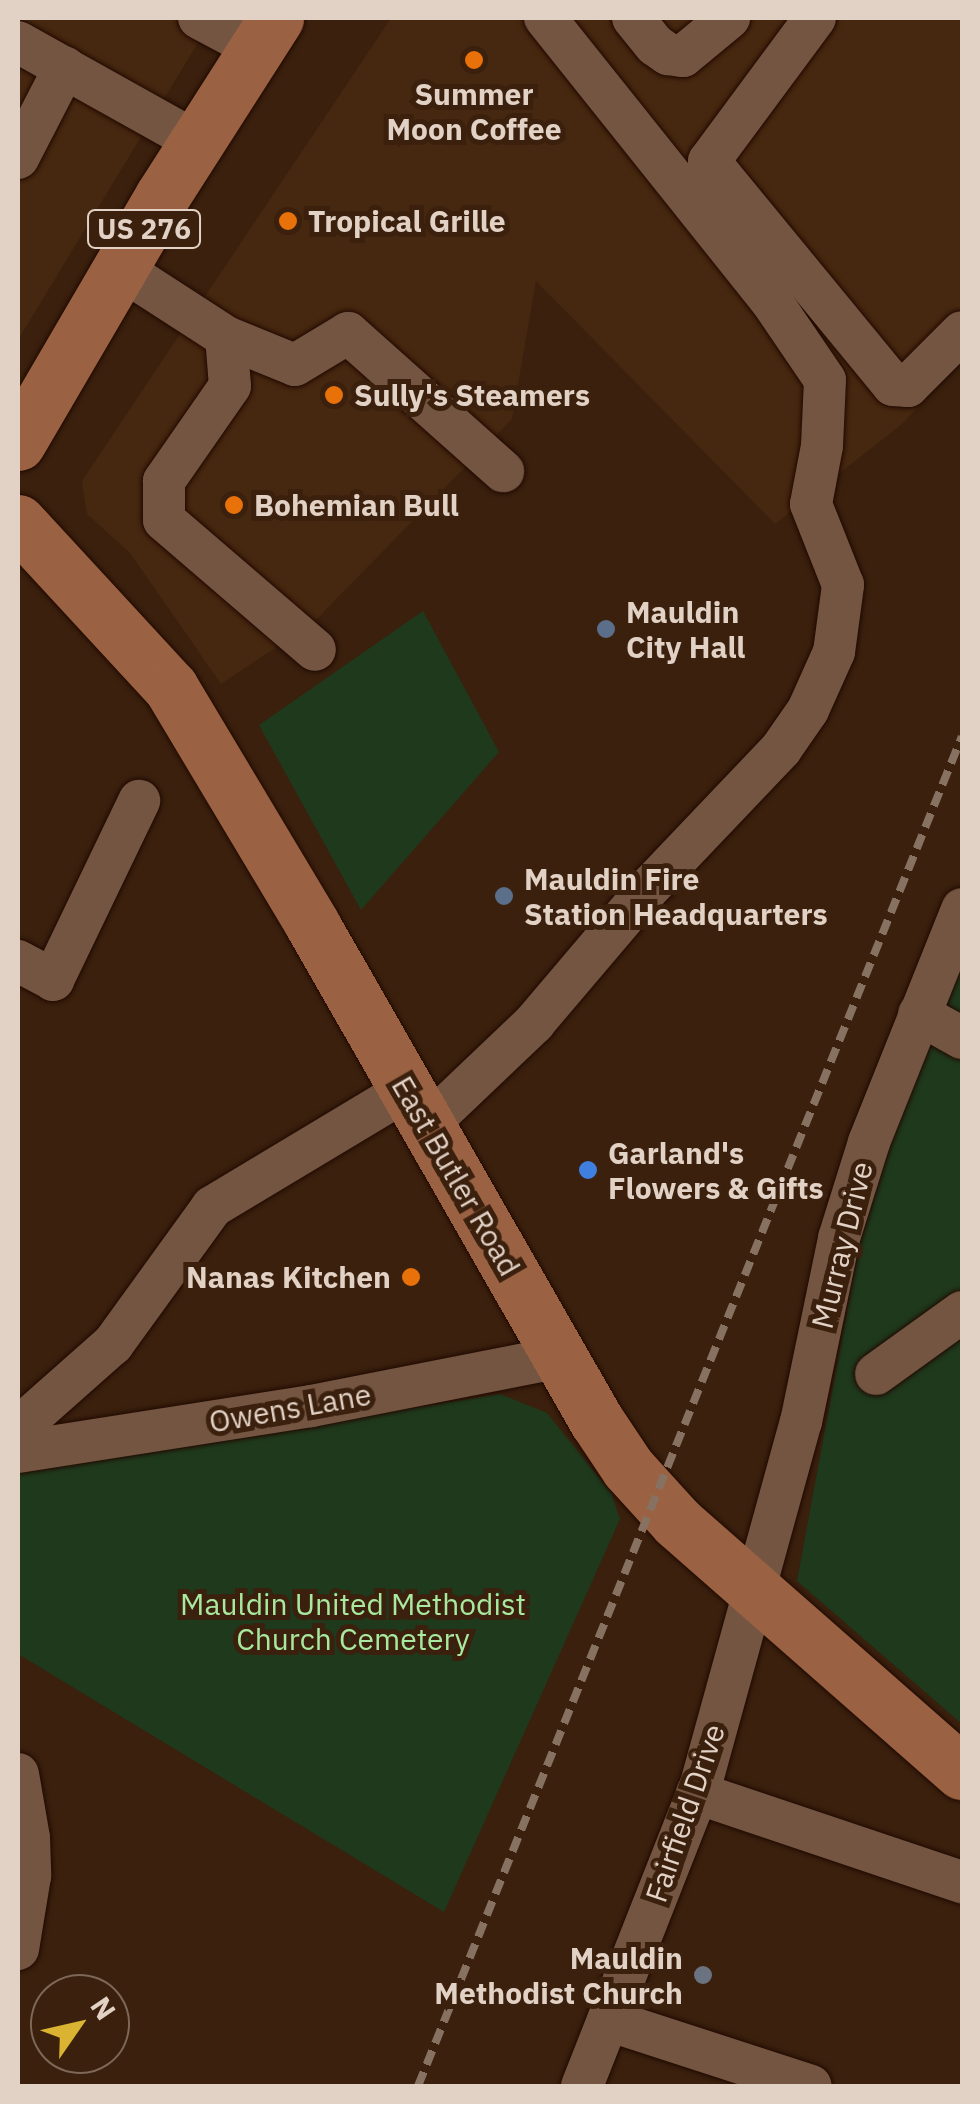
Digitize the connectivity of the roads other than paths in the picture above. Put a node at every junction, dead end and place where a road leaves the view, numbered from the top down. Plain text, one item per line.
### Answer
1 (199, 18) edge
2 (545, 18) edge
3 (633, 18) edge
4 (728, 18) edge
5 (815, 18) edge
6 (266, 33) edge
7 (18, 42) edge
8 (64, 67) junction
9 (198, 142) junction
10 (18, 158) edge
11 (121, 269) junction
12 (962, 332) edge
13 (226, 337) junction
14 (18, 443) edge
15 (503, 470) dead end
16 (18, 522) edge
17 (316, 650) dead end
18 (139, 800) dead end
19 (962, 909) edge
20 (18, 961) edge
21 (936, 1006) edge
22 (962, 1038) edge
23 (417, 1107) junction
24 (962, 1312) edge
25 (561, 1357) junction
26 (876, 1374) dead end
27 (18, 1428) edge
28 (18, 1452) edge
29 (754, 1591) junction
30 (962, 1772) edge
31 (18, 1774) edge
32 (697, 1793) junction
33 (24, 1864) edge
34 (962, 1882) edge
35 (18, 1950) edge
36 (608, 2020) junction
37 (582, 2086) edge
38 (811, 2086) edge

1 - 6 street
2 - 23 street
3 - 4 street
5 - 12 street
6 - 9 main road, US 276
7 - 8 street
8 - 9 street
8 - 10 street
9 - 11 main road, US 276
11 - 13 street
11 - 14 main road, US 276
13 - 15 street
13 - 17 street
16 - 23 main road, East Butler Road
18 - 20 street
19 - 21 street, Murray Drive
21 - 22 street
21 - 29 street, Murray Drive
23 - 25 main road, East Butler Road
23 - 27 street
24 - 26 street
25 - 28 street, Owens Lane
25 - 29 main road, East Butler Road
29 - 30 main road, East Butler Road
29 - 32 street, Fairfield Drive
31 - 33 street
32 - 34 street
32 - 36 street, Fairfield Drive
33 - 35 street
36 - 37 street, Fairfield Drive
36 - 38 street

